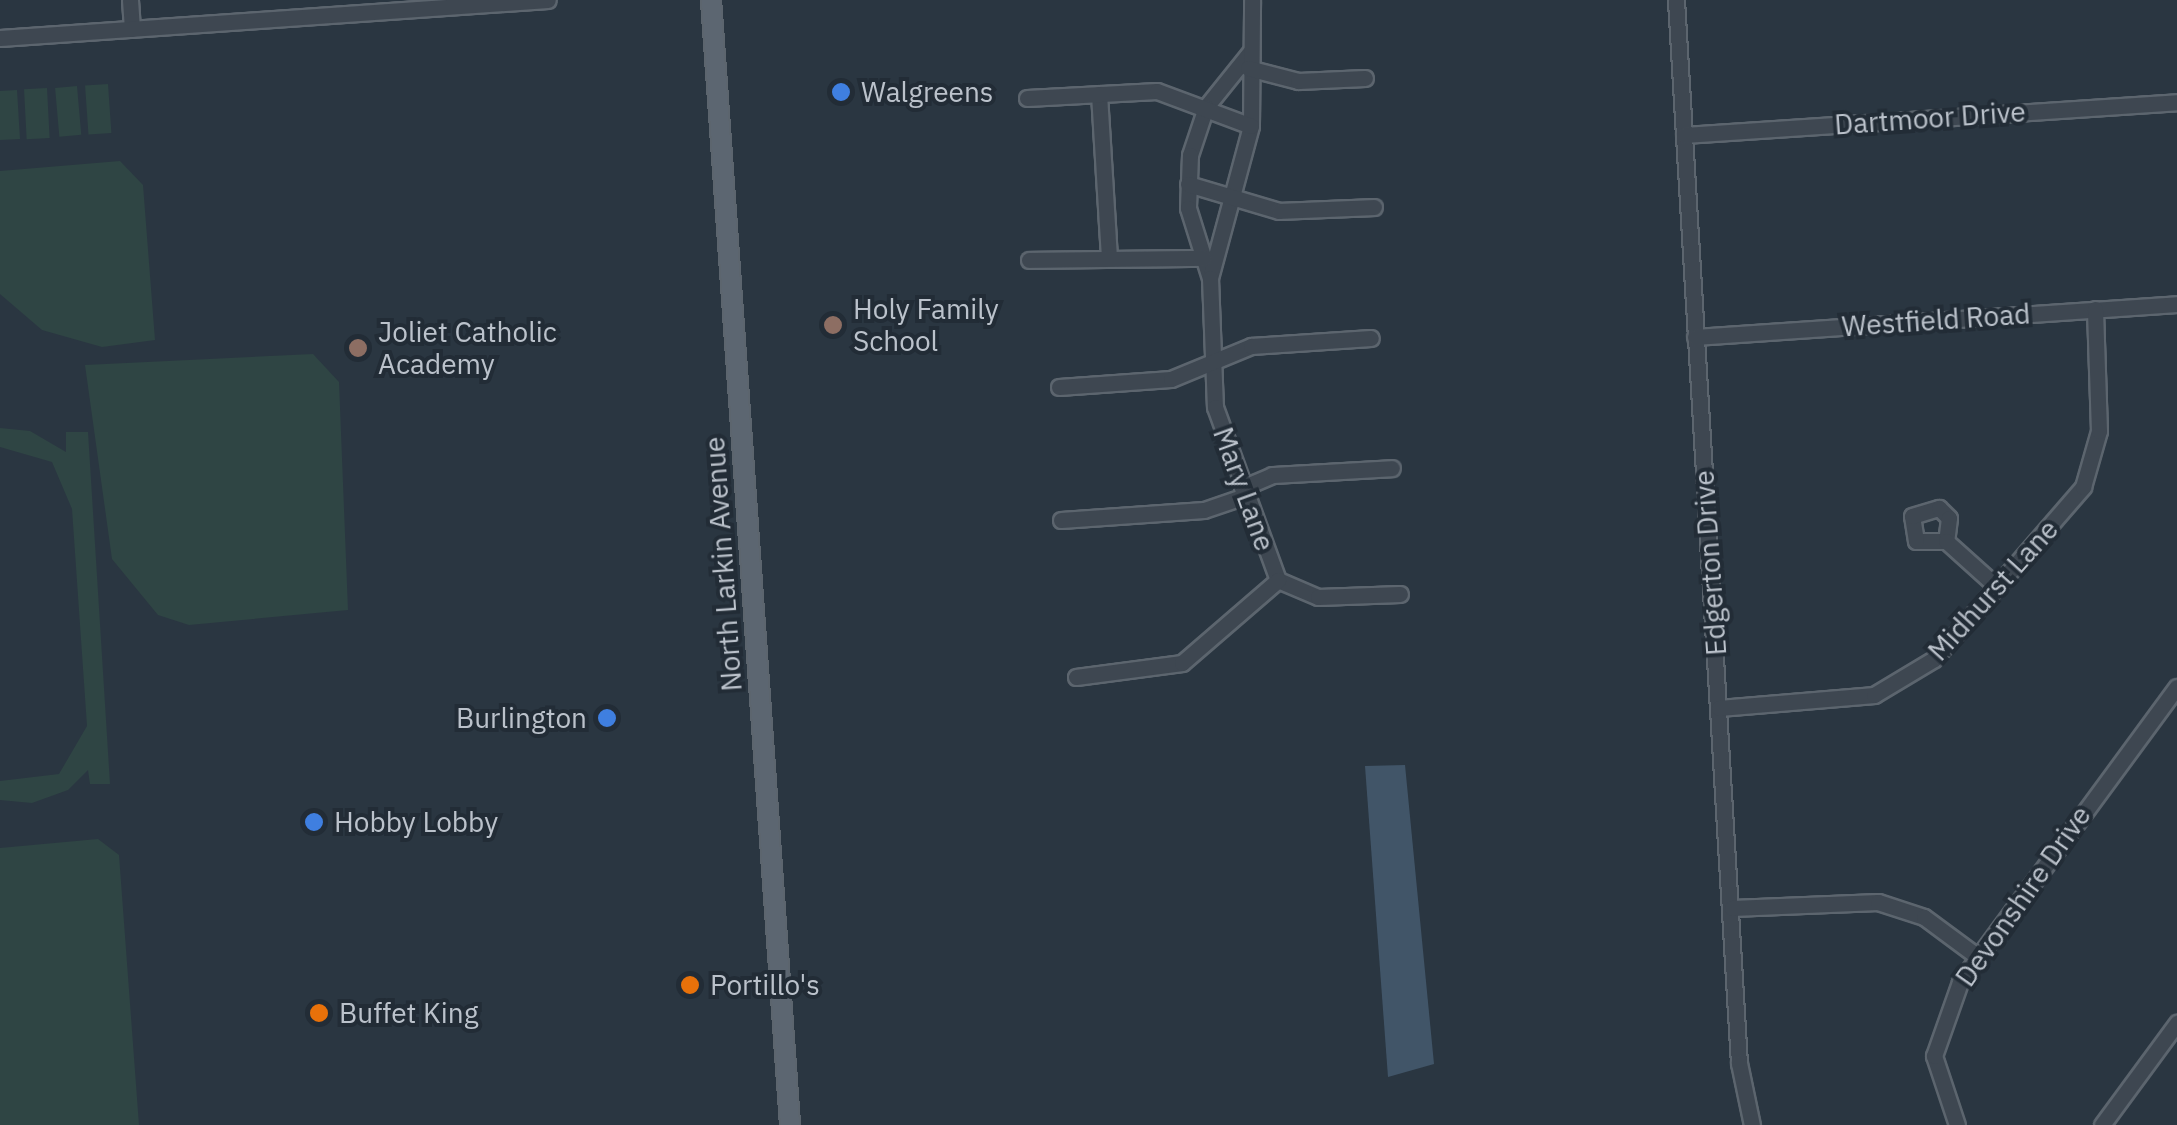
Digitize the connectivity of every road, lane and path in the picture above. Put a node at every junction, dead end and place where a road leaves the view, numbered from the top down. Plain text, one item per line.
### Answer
1 (130, 0) edge
2 (548, 0) edge
3 (712, 0) edge
4 (1252, 0) edge
5 (1676, 0) edge
6 (501, 2) edge
7 (318, 8) edge
8 (132, 29) junction
9 (0, 38) edge
10 (1247, 67) junction
11 (1365, 78) dead end
12 (1098, 94) junction
13 (1027, 98) dead end
14 (2177, 102) edge
15 (1206, 107) junction
16 (1251, 126) junction
17 (1684, 135) junction
18 (1188, 184) junction
19 (1233, 196) junction
20 (1374, 207) dead end
21 (1108, 256) junction
22 (1198, 256) junction
23 (1030, 260) dead end
24 (1218, 262) junction
25 (1210, 278) junction
26 (2177, 304) edge
27 (2094, 310) junction
28 (1695, 337) junction
29 (1371, 338) dead end
30 (1210, 364) junction
31 (1059, 387) dead end
32 (1392, 468) dead end
33 (1244, 492) junction
34 (1061, 520) dead end
35 (1946, 540) dead end
36 (1278, 580) junction
37 (1997, 587) junction
38 (1400, 594) dead end
39 (1076, 677) dead end
40 (2177, 686) edge
41 (1719, 708) junction
42 (1732, 908) junction
43 (1978, 957) junction
44 (2177, 1022) edge
45 (790, 1125) edge
46 (1752, 1125) edge
47 (1956, 1125) edge
48 (2102, 1125) edge

1 - 8 street
2 - 6 street
3 - 45 main road, North Larkin Avenue
4 - 10 street, Mary Lane
5 - 17 street, Edgerton Drive
6 - 7 street
7 - 8 street
8 - 9 street
10 - 11 street
10 - 15 street, Mary Lane
10 - 16 street, Mary Lane
12 - 13 street
12 - 15 street
12 - 21 street
14 - 17 street, Dartmoor Drive
15 - 16 street
15 - 18 street, Mary Lane
16 - 19 street, Mary Lane
17 - 28 street, Edgerton Drive
18 - 19 street
18 - 22 street, Mary Lane
19 - 20 street
19 - 24 street, Mary Lane
21 - 22 street
21 - 23 street
22 - 24 street
22 - 25 street, Mary Lane
24 - 25 street, Mary Lane
25 - 30 street, Mary Lane
26 - 27 street, Westfield Road
27 - 28 street, Westfield Road
27 - 37 street, Midhurst Lane
28 - 41 street, Edgerton Drive
29 - 30 street
30 - 31 street
30 - 33 street, Mary Lane
32 - 33 street
33 - 34 street
33 - 36 street, Mary Lane
35 - 37 street
36 - 38 street
36 - 39 street
37 - 41 street, Midhurst Lane
40 - 43 street, Devonshire Drive
41 - 42 street, Edgerton Drive
42 - 43 street
42 - 46 street, Edgerton Drive
43 - 47 street, Devonshire Drive
44 - 48 street

